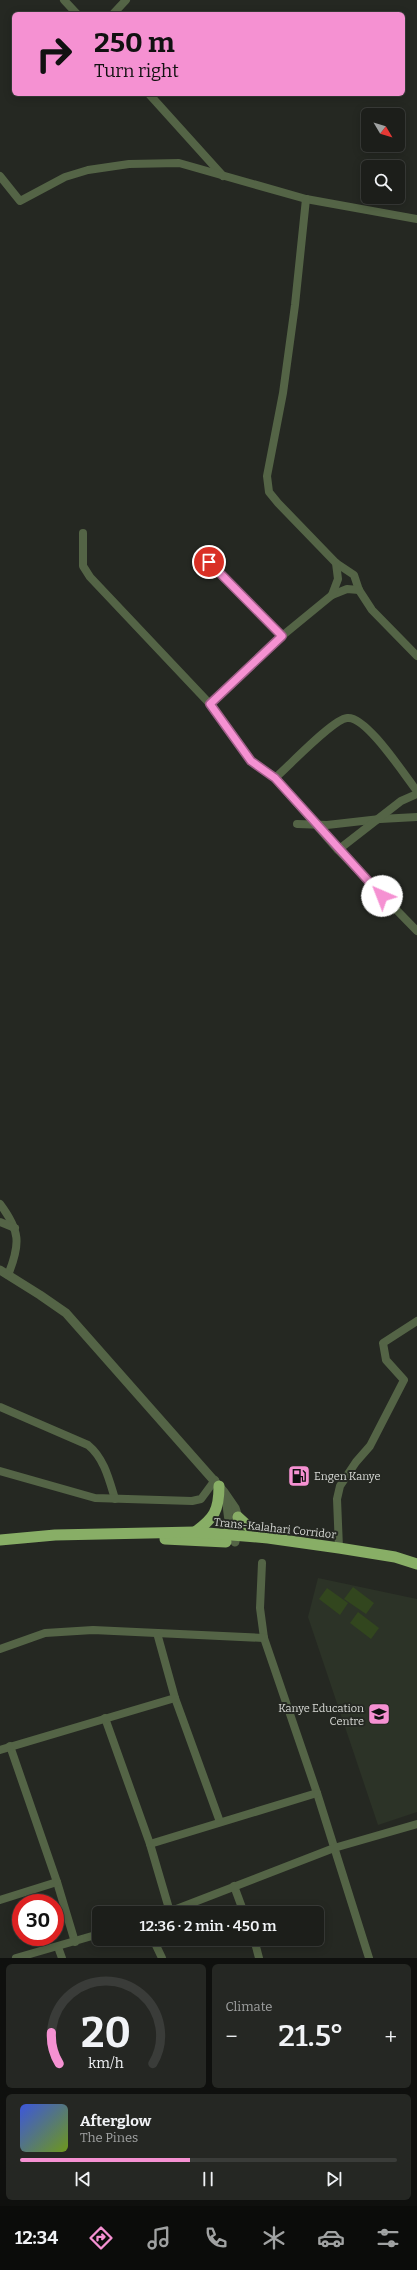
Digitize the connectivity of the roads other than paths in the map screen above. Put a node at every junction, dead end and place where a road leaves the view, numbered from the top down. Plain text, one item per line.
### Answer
1 (64, 0) edge
2 (126, 0) edge
3 (76, 12) edge
4 (115, 12) edge
5 (151, 96) edge
6 (0, 176) edge
7 (224, 176) junction
8 (306, 199) junction
9 (417, 219) edge
10 (83, 533) dead end
11 (209, 562) dead end
12 (336, 562) junction
13 (359, 590) junction
14 (332, 595) junction
15 (282, 636) junction
16 (417, 656) edge
17 (210, 704) junction
18 (275, 778) junction
19 (417, 793) edge
20 (417, 817) edge
21 (380, 819) junction
22 (297, 824) dead end
23 (316, 824) junction
24 (338, 850) junction
25 (417, 931) edge
26 (0, 1204) edge
27 (0, 1222) edge
28 (15, 1228) junction
29 (4, 1273) edge
30 (417, 1322) edge
31 (0, 1407) edge
32 (0, 1471) edge
33 (220, 1486) junction
34 (115, 1499) junction
35 (238, 1517) junction
36 (195, 1532) junction
37 (129, 1534) junction
38 (268, 1538) junction
39 (232, 1539) junction
40 (0, 1540) edge
41 (338, 1548) junction
42 (262, 1563) dead end
43 (417, 1564) edge
44 (156, 1633) junction
45 (264, 1638) junction
46 (0, 1649) edge
47 (175, 1698) junction
48 (105, 1718) junction
49 (10, 1746) junction
50 (0, 1750) edge
51 (317, 1793) junction
52 (220, 1822) junction
53 (417, 1824) edge
54 (150, 1844) junction
55 (334, 1848) junction
56 (57, 1882) junction
57 (234, 1886) junction
58 (0, 1900) edge
59 (166, 1906) edge
60 (183, 1906) edge
61 (241, 1906) edge
62 (92, 1936) edge
63 (74, 1942) junction
64 (156, 1946) edge
65 (256, 1946) edge
66 (58, 1947) junction
67 (16, 1958) edge
68 (62, 1958) edge
69 (162, 1958) edge
70 (259, 1958) edge
71 (369, 1958) edge

1 - 3 street
2 - 4 street
5 - 7 street
6 - 7 street
7 - 8 street
8 - 9 street
8 - 12 street
10 - 17 street
11 - 15 street
12 - 13 street
12 - 14 street
13 - 14 street
13 - 16 street
14 - 15 street
15 - 17 street
17 - 18 street
18 - 19 street
18 - 23 street
19 - 21 street
20 - 21 street
21 - 23 street
21 - 24 street
22 - 23 street
23 - 24 street
24 - 25 street
26 - 28 street
27 - 28 street
28 - 29 street
29 - 33 street
30 - 41 street
31 - 34 street
32 - 34 street
33 - 34 street
33 - 35 street
33 - 36 highway
33 - 39 street
35 - 38 highway
35 - 39 street
36 - 37 highway, Trans-Kalahari Corridor
36 - 39 highway, Trans-Kalahari Corridor
37 - 39 highway, Trans-Kalahari Corridor
37 - 40 highway, Trans-Kalahari Corridor
38 - 39 highway, Trans-Kalahari Corridor
38 - 41 highway, Trans-Kalahari Corridor
39 - 43 highway, Trans-Kalahari Corridor
41 - 43 highway, Trans-Kalahari Corridor
42 - 45 street
44 - 45 street
44 - 46 street
44 - 47 street
45 - 51 street
47 - 48 street
47 - 52 street
48 - 49 street
48 - 54 street
49 - 50 street
49 - 56 street
51 - 52 street
51 - 55 street
52 - 54 street
53 - 55 street
54 - 59 street
55 - 57 street
55 - 71 street
56 - 58 street
56 - 63 street
57 - 60 street
57 - 61 street
62 - 63 street
63 - 66 street
64 - 69 street
65 - 70 street
66 - 67 street
66 - 68 street

